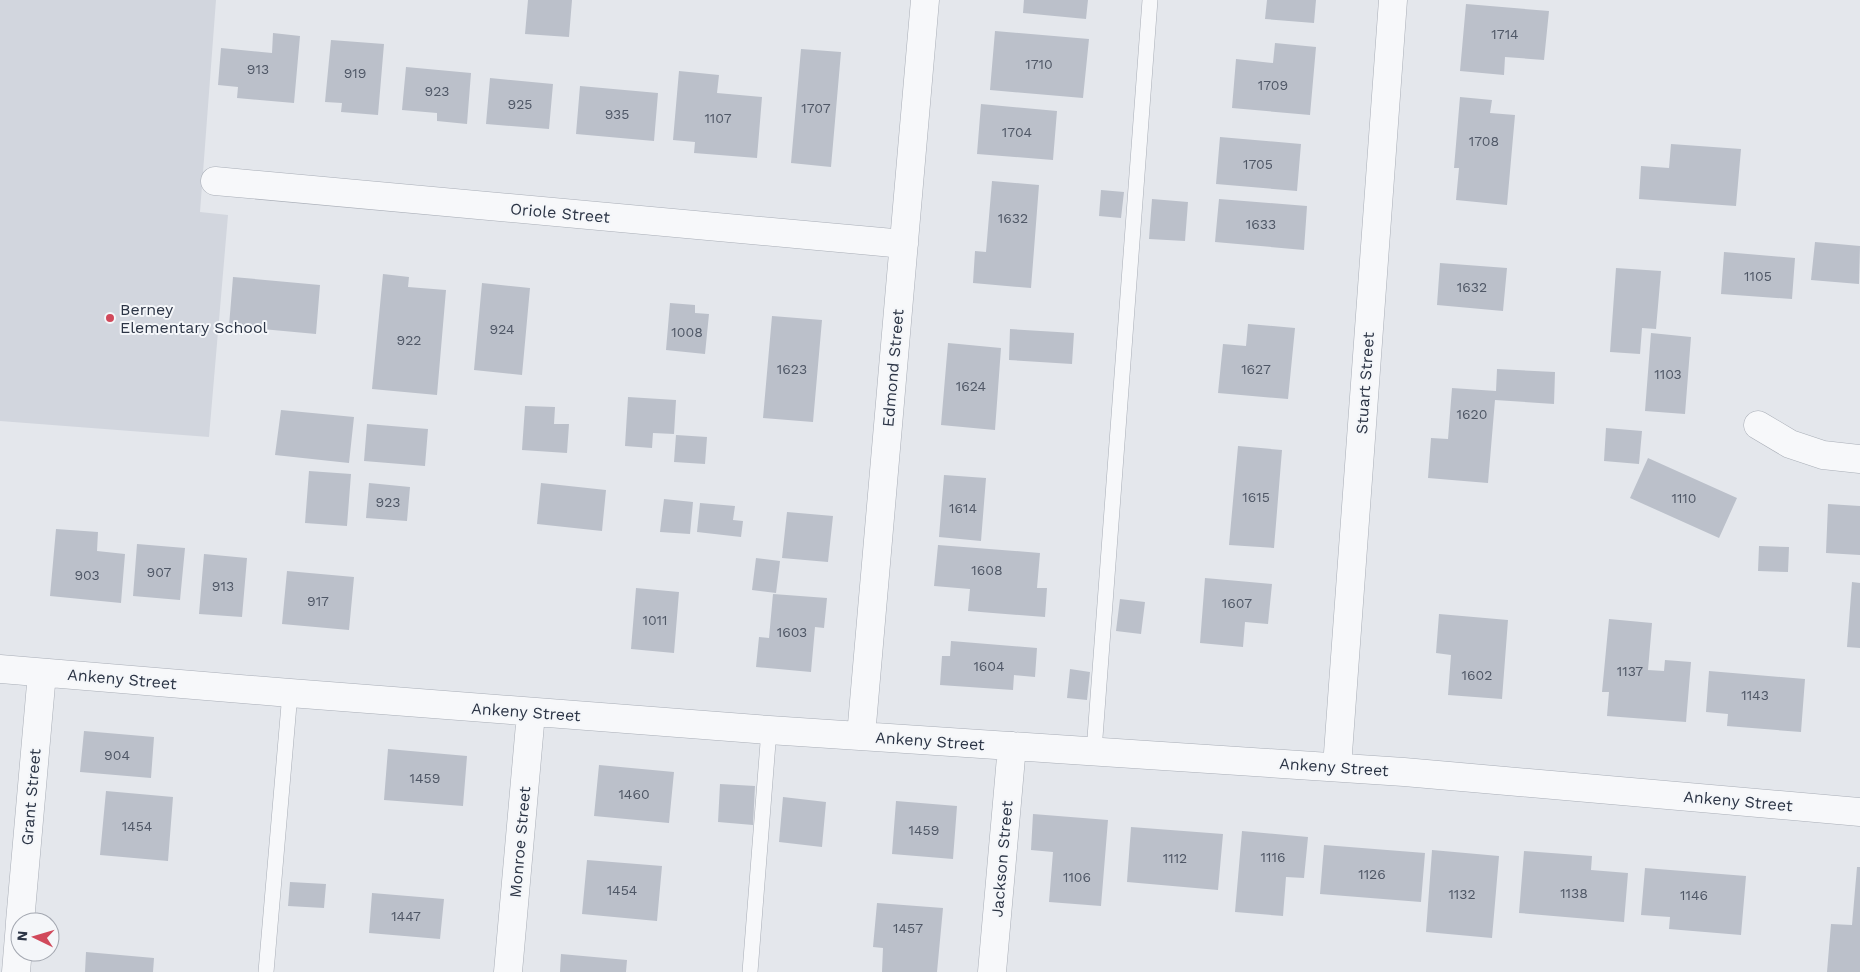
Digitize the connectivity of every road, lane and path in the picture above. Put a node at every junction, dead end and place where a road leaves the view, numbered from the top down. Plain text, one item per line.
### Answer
1 (925, 0) edge
2 (1150, 0) edge
3 (1393, 0) edge
4 (215, 181) dead end
5 (904, 244) junction
6 (1758, 424) dead end
7 (1860, 459) edge
8 (0, 669) edge
9 (42, 672) junction
10 (290, 694) junction
11 (531, 713) junction
12 (769, 730) junction
13 (861, 736) junction
14 (1012, 746) junction
15 (1094, 750) junction
16 (1337, 767) junction
17 (1860, 812) edge
18 (21, 912) edge
19 (266, 972) edge
20 (508, 972) edge
21 (750, 972) edge
22 (992, 972) edge

1 - 5 street, Edmond Street
2 - 15 lane
3 - 16 street, Stuart Street
4 - 5 street, Oriole Street
5 - 13 street, Edmond Street
6 - 7 street
8 - 9 street, Ankeny Street
9 - 10 street, Ankeny Street
9 - 18 street, Grant Street
10 - 11 street, Ankeny Street
10 - 19 lane
11 - 12 street, Ankeny Street
11 - 20 street, Monroe Street
12 - 13 street, Ankeny Street
12 - 21 lane
13 - 14 street, Ankeny Street
14 - 15 street, Ankeny Street
14 - 22 street, Jackson Street
15 - 16 street, Ankeny Street
16 - 17 street, Ankeny Street

